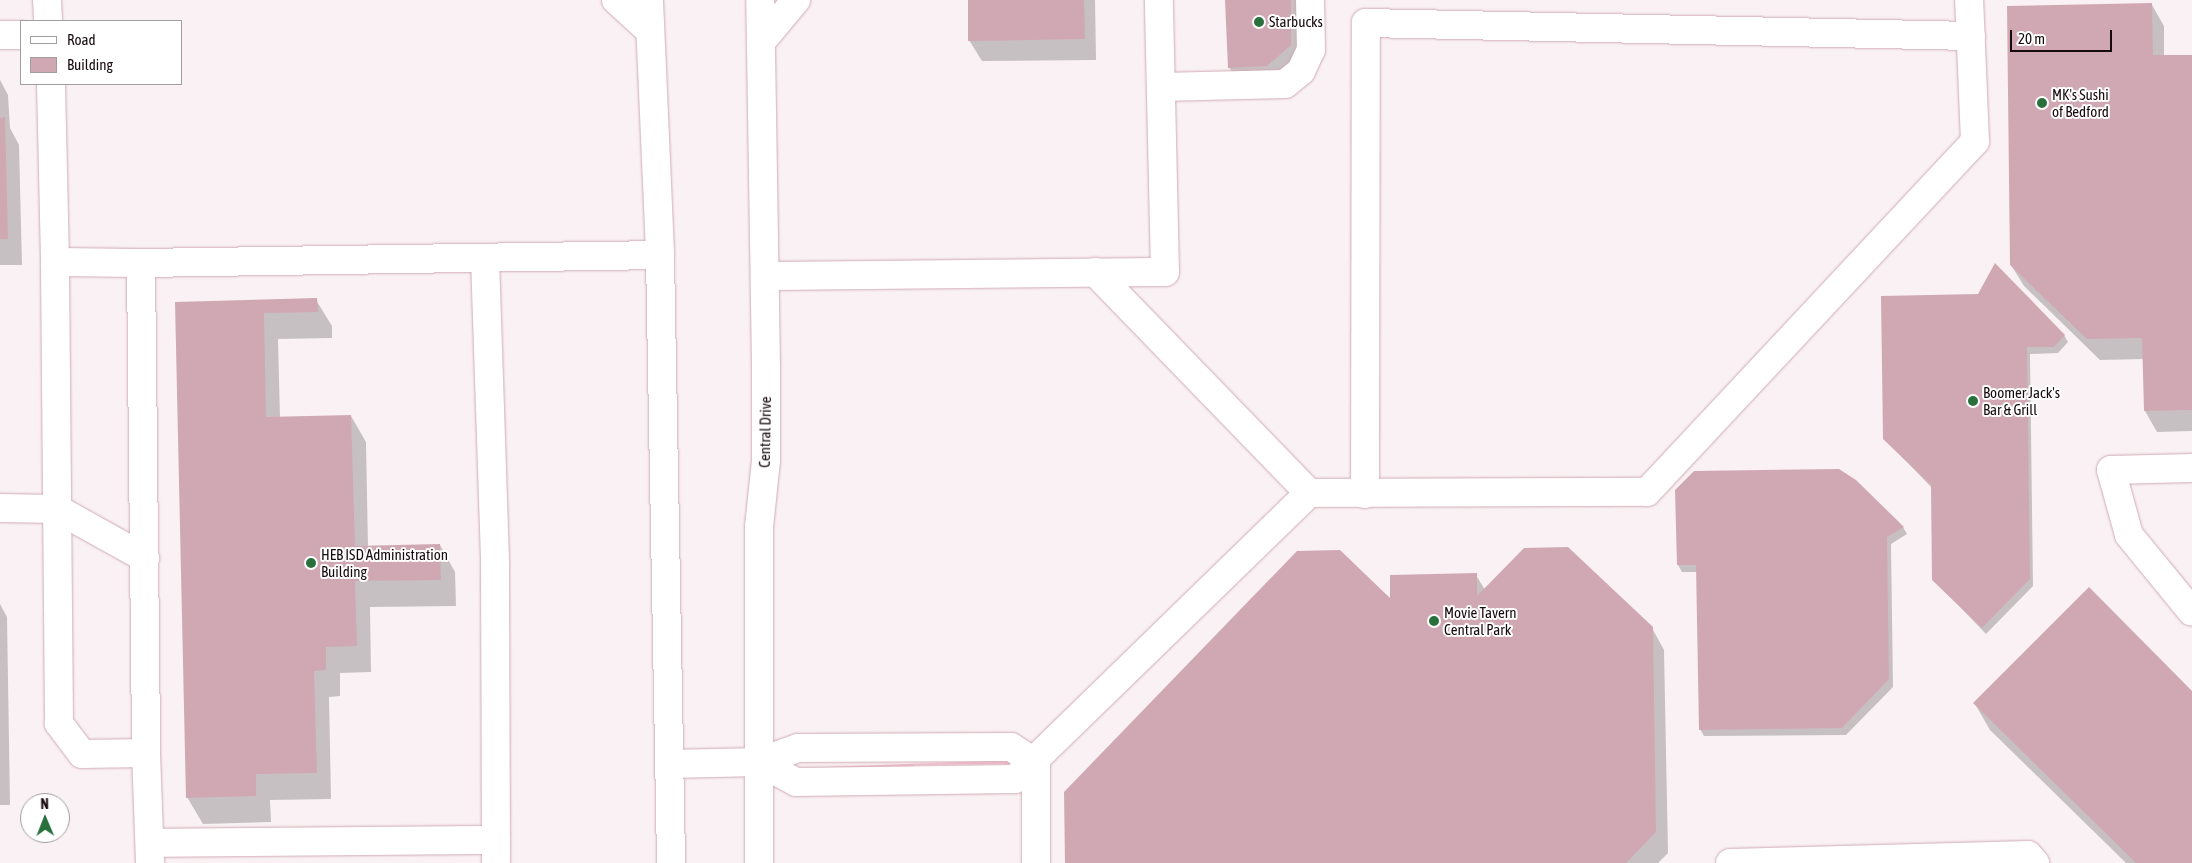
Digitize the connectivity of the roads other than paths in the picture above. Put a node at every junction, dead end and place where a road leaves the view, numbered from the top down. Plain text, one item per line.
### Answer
1 (47, 0) edge
2 (616, 0) edge
3 (649, 0) edge
4 (760, 0) edge
5 (796, 0) edge
6 (1159, 0) edge
7 (1310, 0) edge
8 (1969, 0) edge
9 (1367, 12) edge
10 (48, 20) edge
11 (649, 30) junction
12 (0, 35) edge
13 (20, 35) edge
14 (1971, 36) junction
15 (761, 42) junction
16 (51, 85) edge
17 (1161, 88) junction
18 (660, 255) junction
19 (485, 258) junction
20 (55, 262) junction
21 (141, 263) junction
22 (1095, 272) junction
23 (765, 276) junction
24 (2192, 468) edge
25 (1309, 492) junction
26 (1366, 494) junction
27 (0, 508) edge
28 (57, 509) junction
29 (146, 558) junction
30 (2192, 612) edge
31 (146, 753) junction
32 (759, 762) junction
33 (1036, 763) junction
34 (670, 764) junction
35 (496, 852) edge
36 (150, 853) edge
37 (1917, 861) edge
38 (671, 863) edge
39 (759, 863) edge
40 (1036, 863) edge
41 (1730, 863) edge
42 (2035, 863) edge

1 - 10 main road
2 - 11 main road
3 - 11 main road
4 - 15 main road, Central Drive
5 - 15 main road
6 - 17 main road
7 - 17 main road
8 - 14 main road
9 - 14 main road
9 - 26 main road
11 - 18 main road
12 - 13 main road
14 - 26 main road
15 - 23 main road, Central Drive
16 - 20 main road
17 - 22 main road
18 - 19 main road
18 - 34 main road
19 - 21 main road
19 - 35 main road
20 - 21 main road
20 - 28 main road
21 - 29 main road
22 - 23 main road
22 - 25 main road
23 - 32 main road, Central Drive
24 - 30 main road
25 - 26 main road
25 - 33 main road
27 - 28 main road
28 - 29 main road
28 - 31 main road
29 - 31 main road
31 - 36 main road
32 - 33 main road
32 - 34 main road
32 - 39 main road, Central Drive
33 - 40 main road
34 - 38 main road
35 - 36 main road
37 - 41 main road
37 - 42 main road

